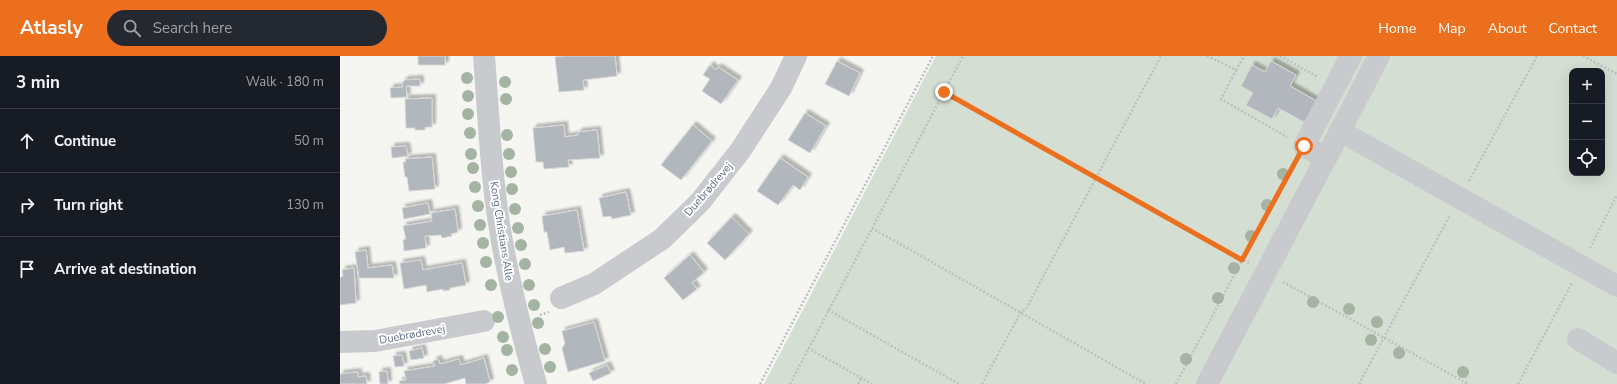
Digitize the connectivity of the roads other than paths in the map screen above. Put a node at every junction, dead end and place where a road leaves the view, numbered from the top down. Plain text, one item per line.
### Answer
1 (796, 56) edge
2 (1351, 56) edge
3 (1379, 56) edge
4 (485, 62) edge
5 (1340, 131) junction
6 (1326, 158) junction
7 (1617, 286) edge
8 (561, 298) dead end
9 (484, 321) dead end
10 (1578, 340) dead end
11 (340, 342) edge
12 (1617, 363) edge
13 (536, 384) edge
14 (1207, 384) edge

1 - 8 street, Duebrødrevej
2 - 6 street
3 - 5 street
4 - 13 street, Kong Christians Alle
5 - 6 street
5 - 7 street
6 - 14 street
9 - 11 street, Duebrødrevej
10 - 12 street

